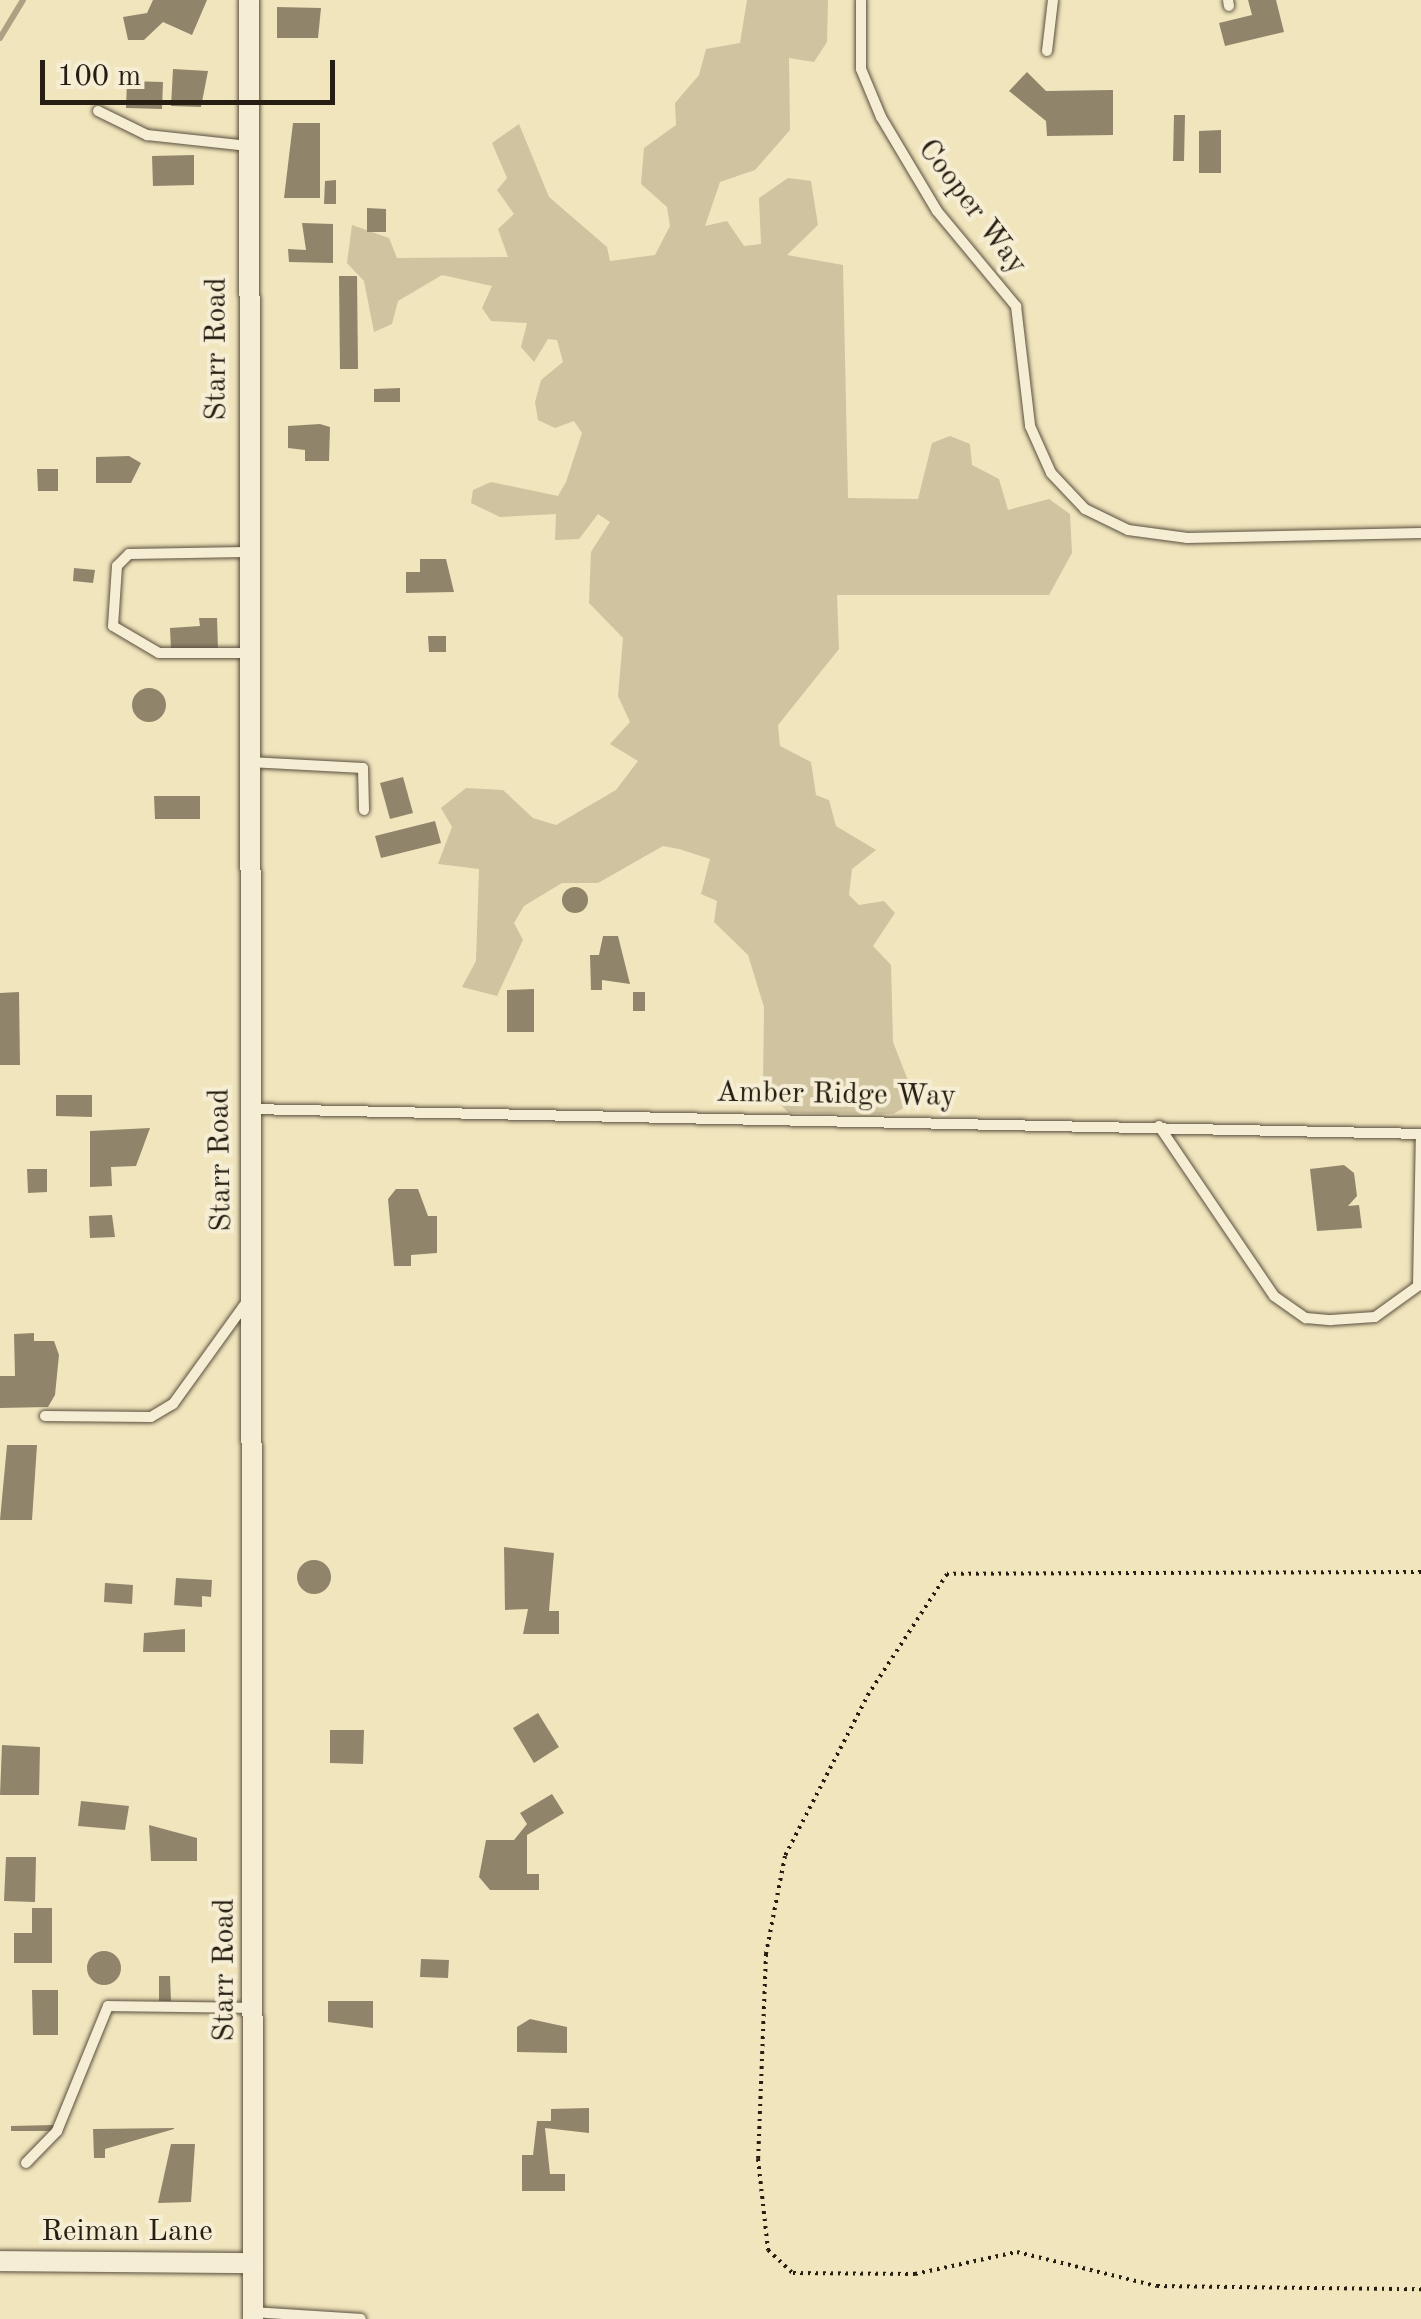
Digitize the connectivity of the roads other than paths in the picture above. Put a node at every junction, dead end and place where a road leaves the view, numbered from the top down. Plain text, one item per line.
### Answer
1 (249, 0) edge
2 (861, 0) edge
3 (1053, 0) edge
4 (1047, 51) dead end
5 (98, 111) dead end
6 (248, 146) junction
7 (1421, 533) edge
8 (246, 552) junction
9 (246, 653) junction
10 (248, 762) junction
11 (364, 810) dead end
12 (250, 1110) junction
13 (1160, 1126) junction
14 (1421, 1134) edge
15 (252, 1295) junction
16 (46, 1416) dead end
17 (256, 2008) junction
18 (26, 2164) dead end
19 (0, 2261) edge
20 (253, 2263) junction
21 (253, 2316) edge
22 (361, 2319) edge

1 - 6 street, Starr Road
2 - 7 lane, Cooper Way
3 - 4 lane
5 - 6 lane
6 - 8 street, Starr Road
8 - 9 street, Starr Road
8 - 9 lane
9 - 10 street, Starr Road
10 - 11 lane
10 - 12 street, Starr Road
12 - 13 lane, Amber Ridge Way
12 - 15 street, Starr Road
13 - 14 lane, Amber Ridge Way
13 - 14 lane
15 - 16 lane
15 - 17 street, Starr Road
17 - 18 lane
17 - 20 street, Starr Road
19 - 20 street, Reiman Lane
20 - 21 street, Starr Road
21 - 22 lane

